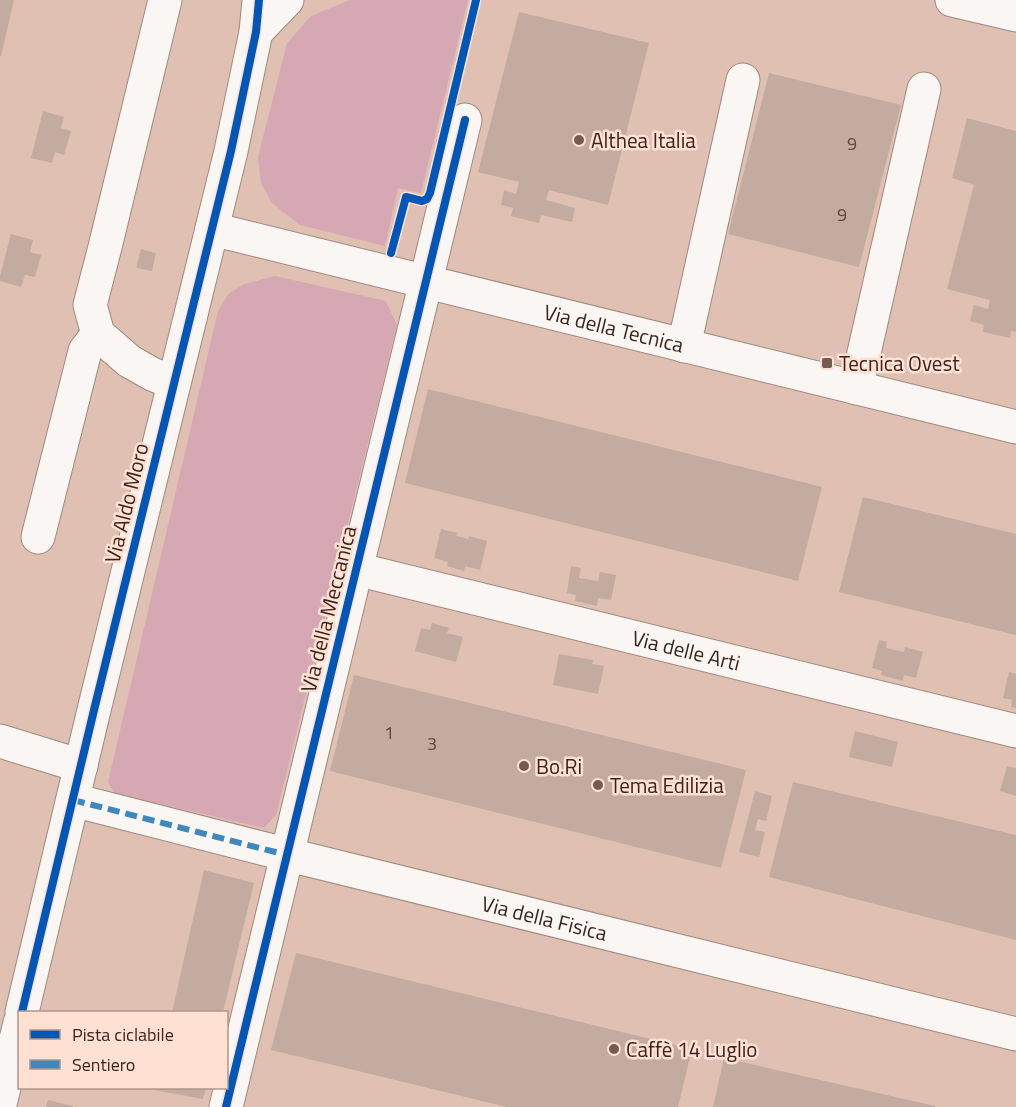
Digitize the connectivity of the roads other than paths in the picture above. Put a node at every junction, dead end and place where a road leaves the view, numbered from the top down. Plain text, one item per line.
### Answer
1 (165, 0) edge
2 (286, 0) edge
3 (952, 0) edge
4 (1016, 15) edge
5 (257, 16) edge
6 (743, 80) dead end
7 (924, 89) dead end
8 (465, 120) dead end
9 (212, 230) junction
10 (426, 282) junction
11 (98, 334) junction
12 (684, 346) junction
13 (174, 383) junction
14 (856, 388) junction
15 (1016, 427) edge
16 (38, 537) dead end
17 (356, 569) junction
18 (1016, 731) edge
19 (0, 741) edge
20 (81, 766) junction
21 (73, 800) junction
22 (287, 855) junction
23 (22, 1011) edge
24 (18, 1031) edge
25 (1016, 1034) edge
26 (0, 1104) edge
27 (226, 1107) edge

1 - 11 street
2 - 5 street, Via Aldo Moro
3 - 4 street
5 - 9 street, Via Aldo Moro
6 - 12 street
7 - 14 street
8 - 10 street, Via della Meccanica
9 - 10 street, Via della Tecnica
9 - 13 street, Via Aldo Moro
10 - 12 street, Via della Tecnica
10 - 17 street, Via della Meccanica
11 - 13 street
11 - 16 street
12 - 14 street, Via della Tecnica
13 - 20 street, Via Aldo Moro
14 - 15 street, Via della Tecnica
17 - 18 street, Via delle Arti
17 - 22 street, Via della Meccanica
19 - 20 street
20 - 21 street, Via Aldo Moro
21 - 22 street, Via della Fisica
21 - 23 street, Via Aldo Moro
22 - 25 street, Via della Fisica
22 - 27 street, Via della Meccanica
24 - 26 street

